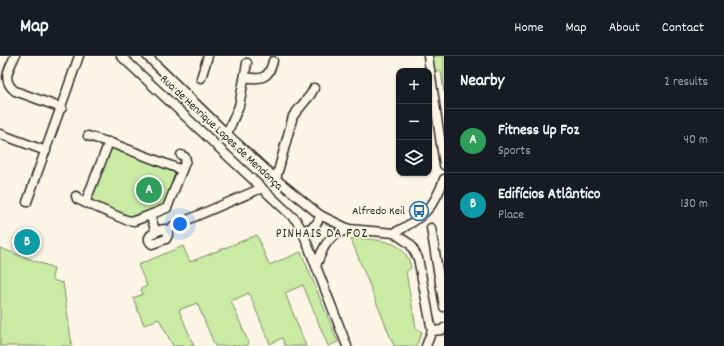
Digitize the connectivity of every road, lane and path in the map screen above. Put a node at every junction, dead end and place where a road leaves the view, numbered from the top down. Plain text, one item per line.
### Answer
1 (14, 56) edge
2 (79, 56) edge
3 (121, 56) edge
4 (147, 56) edge
5 (208, 56) edge
6 (428, 56) edge
7 (273, 61) dead end
8 (247, 63) dead end
9 (245, 77) junction
10 (200, 78) dead end
11 (314, 88) dead end
12 (62, 108) junction
13 (0, 134) edge
14 (227, 134) junction
15 (88, 136) dead end
16 (108, 142) junction
17 (46, 151) junction
18 (181, 155) dead end
19 (444, 165) edge
20 (182, 170) junction
21 (276, 179) junction
22 (444, 179) edge
23 (262, 188) junction
24 (76, 196) dead end
25 (28, 202) dead end
26 (85, 202) junction
27 (150, 215) junction
28 (320, 215) junction
29 (431, 228) dead end
30 (349, 229) junction
31 (302, 230) junction
32 (168, 231) junction
33 (156, 232) junction
34 (394, 233) junction
35 (316, 266) junction
36 (444, 307) edge
37 (444, 328) edge
38 (432, 331) junction
39 (346, 345) edge
40 (426, 346) edge

1 - 12 street
2 - 12 street
3 - 23 street, Rua de Henrique Lopes de Mendonça
4 - 14 street, Rua de Henrique Lopes de Mendonça
5 - 10 street
6 - 19 street
7 - 9 street
8 - 9 street
9 - 14 street
11 - 21 street, Rua de Henrique Lopes de Mendonça
12 - 17 street
13 - 17 street
14 - 21 street, Rua de Henrique Lopes de Mendonça
15 - 16 street
16 - 20 street
16 - 26 street
17 - 25 street
18 - 20 street
20 - 27 street
21 - 28 street, Rua de Henrique Lopes de Mendonça
22 - 34 street
23 - 31 street, Rua de Henrique Lopes de Mendonça
23 - 32 street
24 - 26 street
26 - 27 street
27 - 33 street
28 - 30 street, Rua de Henrique Lopes de Mendonça
28 - 31 street
29 - 36 street
30 - 34 street
30 - 35 street
31 - 35 street, Rua de Henrique Lopes de Mendonça
32 - 33 street
32 - 33 street
34 - 38 street
35 - 39 street, Rua de Henrique Lopes de Mendonça
37 - 38 street
38 - 40 street

